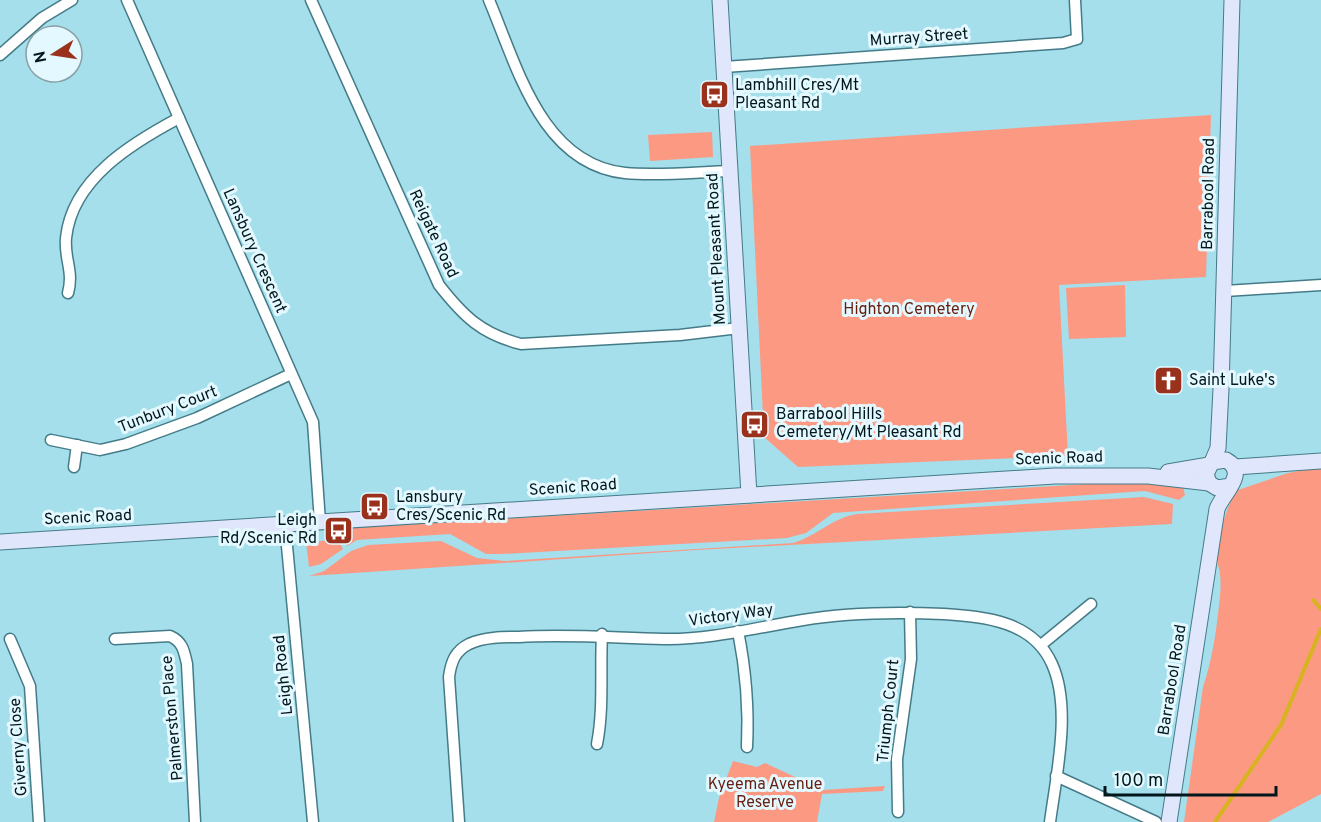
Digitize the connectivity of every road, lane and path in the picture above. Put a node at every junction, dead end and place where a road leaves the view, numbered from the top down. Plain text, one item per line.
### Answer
1 (72, 0) edge
2 (128, 0) edge
3 (311, 0) edge
4 (489, 0) edge
5 (720, 0) edge
6 (1075, 0) edge
7 (1232, 0) edge
8 (0, 55) edge
9 (724, 67) junction
10 (179, 118) junction
11 (730, 171) junction
12 (1321, 285) edge
13 (1225, 291) junction
14 (68, 292) dead end
15 (739, 328) junction
16 (291, 374) junction
17 (1221, 389) junction
18 (51, 440) dead end
19 (77, 445) junction
20 (1321, 461) edge
21 (1210, 463) junction
22 (74, 467) dead end
23 (1233, 474) junction
24 (1148, 476) junction
25 (1210, 484) junction
26 (749, 495) junction
27 (1217, 507) junction
28 (320, 522) junction
29 (285, 525) junction
30 (0, 542) edge
31 (1090, 604) dead end
32 (910, 612) junction
33 (738, 631) junction
34 (602, 634) junction
35 (10, 639) dead end
36 (115, 639) dead end
37 (1041, 645) junction
38 (597, 744) dead end
39 (747, 747) dead end
40 (1056, 776) junction
41 (898, 812) dead end
42 (39, 822) edge
43 (195, 822) edge
44 (313, 822) edge
45 (459, 822) edge
46 (1050, 822) edge
47 (1156, 822) edge
48 (1169, 822) edge

1 - 8 street
2 - 10 street, Lansbury Crescent
3 - 15 street, Reigate Road
4 - 11 street
5 - 9 main road, Mount Pleasant Road
6 - 9 street, Murray Street
7 - 13 main road, Barrabool Road
9 - 11 main road, Mount Pleasant Road
10 - 14 street
10 - 16 street, Lansbury Crescent
11 - 15 main road, Mount Pleasant Road
12 - 13 street
13 - 17 main road, Barrabool Road
15 - 26 main road, Mount Pleasant Road
16 - 19 street, Tunbury Court
16 - 28 street, Lansbury Crescent
17 - 21 main road, Barrabool Road
17 - 23 main road, Barrabool Road
18 - 19 street, Tunbury Court
19 - 22 street
20 - 23 main road
21 - 23 main road
21 - 24 main road, Scenic Road
21 - 25 main road
23 - 25 main road
23 - 27 main road, Barrabool Road
24 - 25 main road, Scenic Road
24 - 26 main road, Scenic Road
25 - 27 main road, Barrabool Road
26 - 28 main road, Scenic Road
27 - 48 main road, Barrabool Road
28 - 29 main road, Scenic Road
29 - 30 main road, Scenic Road
29 - 44 street, Leigh Road
31 - 37 street
32 - 33 street, Victory Way
32 - 37 street, Victory Way
32 - 41 street, Triumph Court
33 - 34 street, Victory Way
33 - 39 street
34 - 38 street
34 - 45 street, Victory Way
35 - 42 street, Giverny Close
36 - 43 street, Palmerston Place
37 - 40 street, Victory Way
40 - 46 street, Victory Way
40 - 47 street

